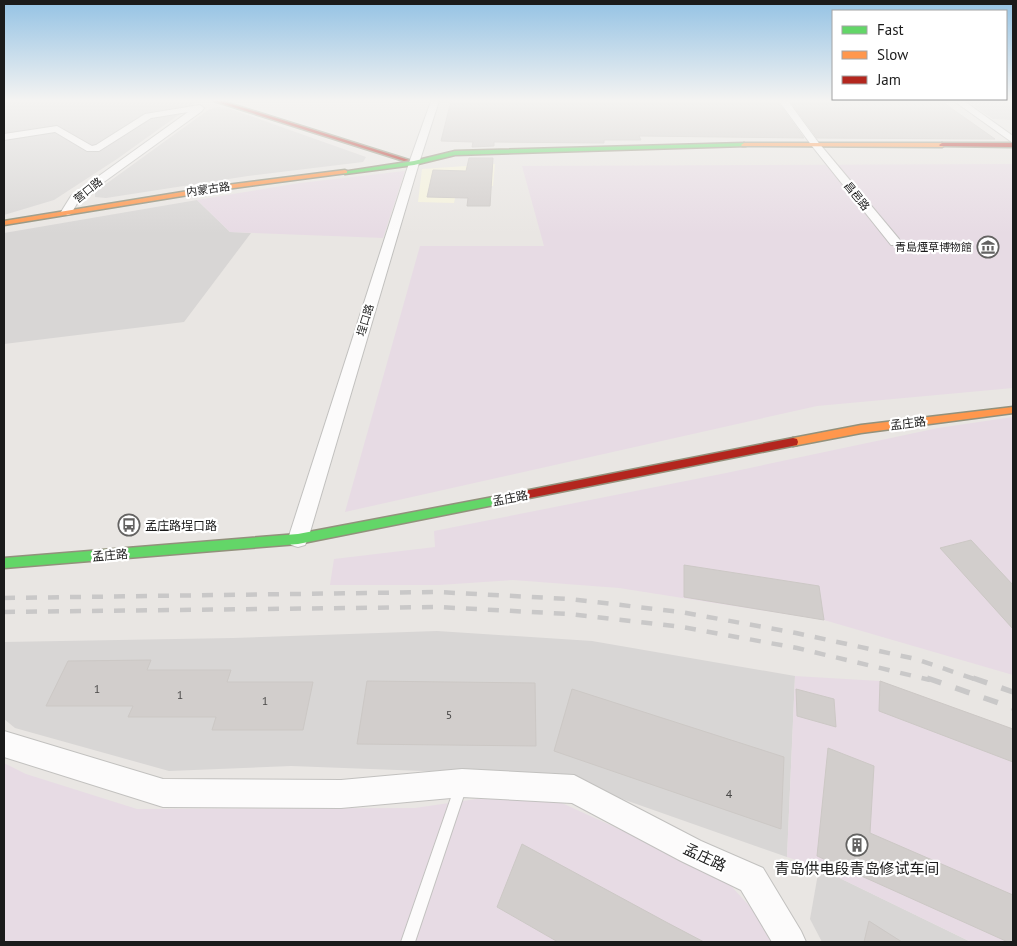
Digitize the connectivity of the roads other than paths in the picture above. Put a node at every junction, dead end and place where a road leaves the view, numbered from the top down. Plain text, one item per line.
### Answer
1 (84, 145) edge
2 (102, 145) edge
3 (148, 145) edge
4 (357, 145) edge
5 (420, 145) edge
6 (715, 145) edge
7 (816, 145) edge
8 (823, 154) junction
9 (1013, 154) edge
10 (414, 163) junction
11 (67, 212) junction
12 (4, 223) edge
13 (894, 242) dead end
14 (1013, 410) edge
15 (298, 539) junction
16 (4, 563) edge
17 (4, 744) edge
18 (462, 783) junction
19 (408, 942) edge
20 (790, 942) edge

1 - 2 street
3 - 11 street, 营口路
4 - 10 main road
5 - 10 street, 埕口路
6 - 10 main road
7 - 8 street, 昌邑路
8 - 9 main road
8 - 10 main road
8 - 13 street, 昌邑路
10 - 11 main road, 内蒙古路
10 - 15 street, 埕口路
11 - 12 main road, 内蒙古路
14 - 15 main road, 孟庄路
15 - 16 main road, 孟庄路
17 - 18 street, 孟庄路
18 - 19 lane
18 - 20 street, 孟庄路

